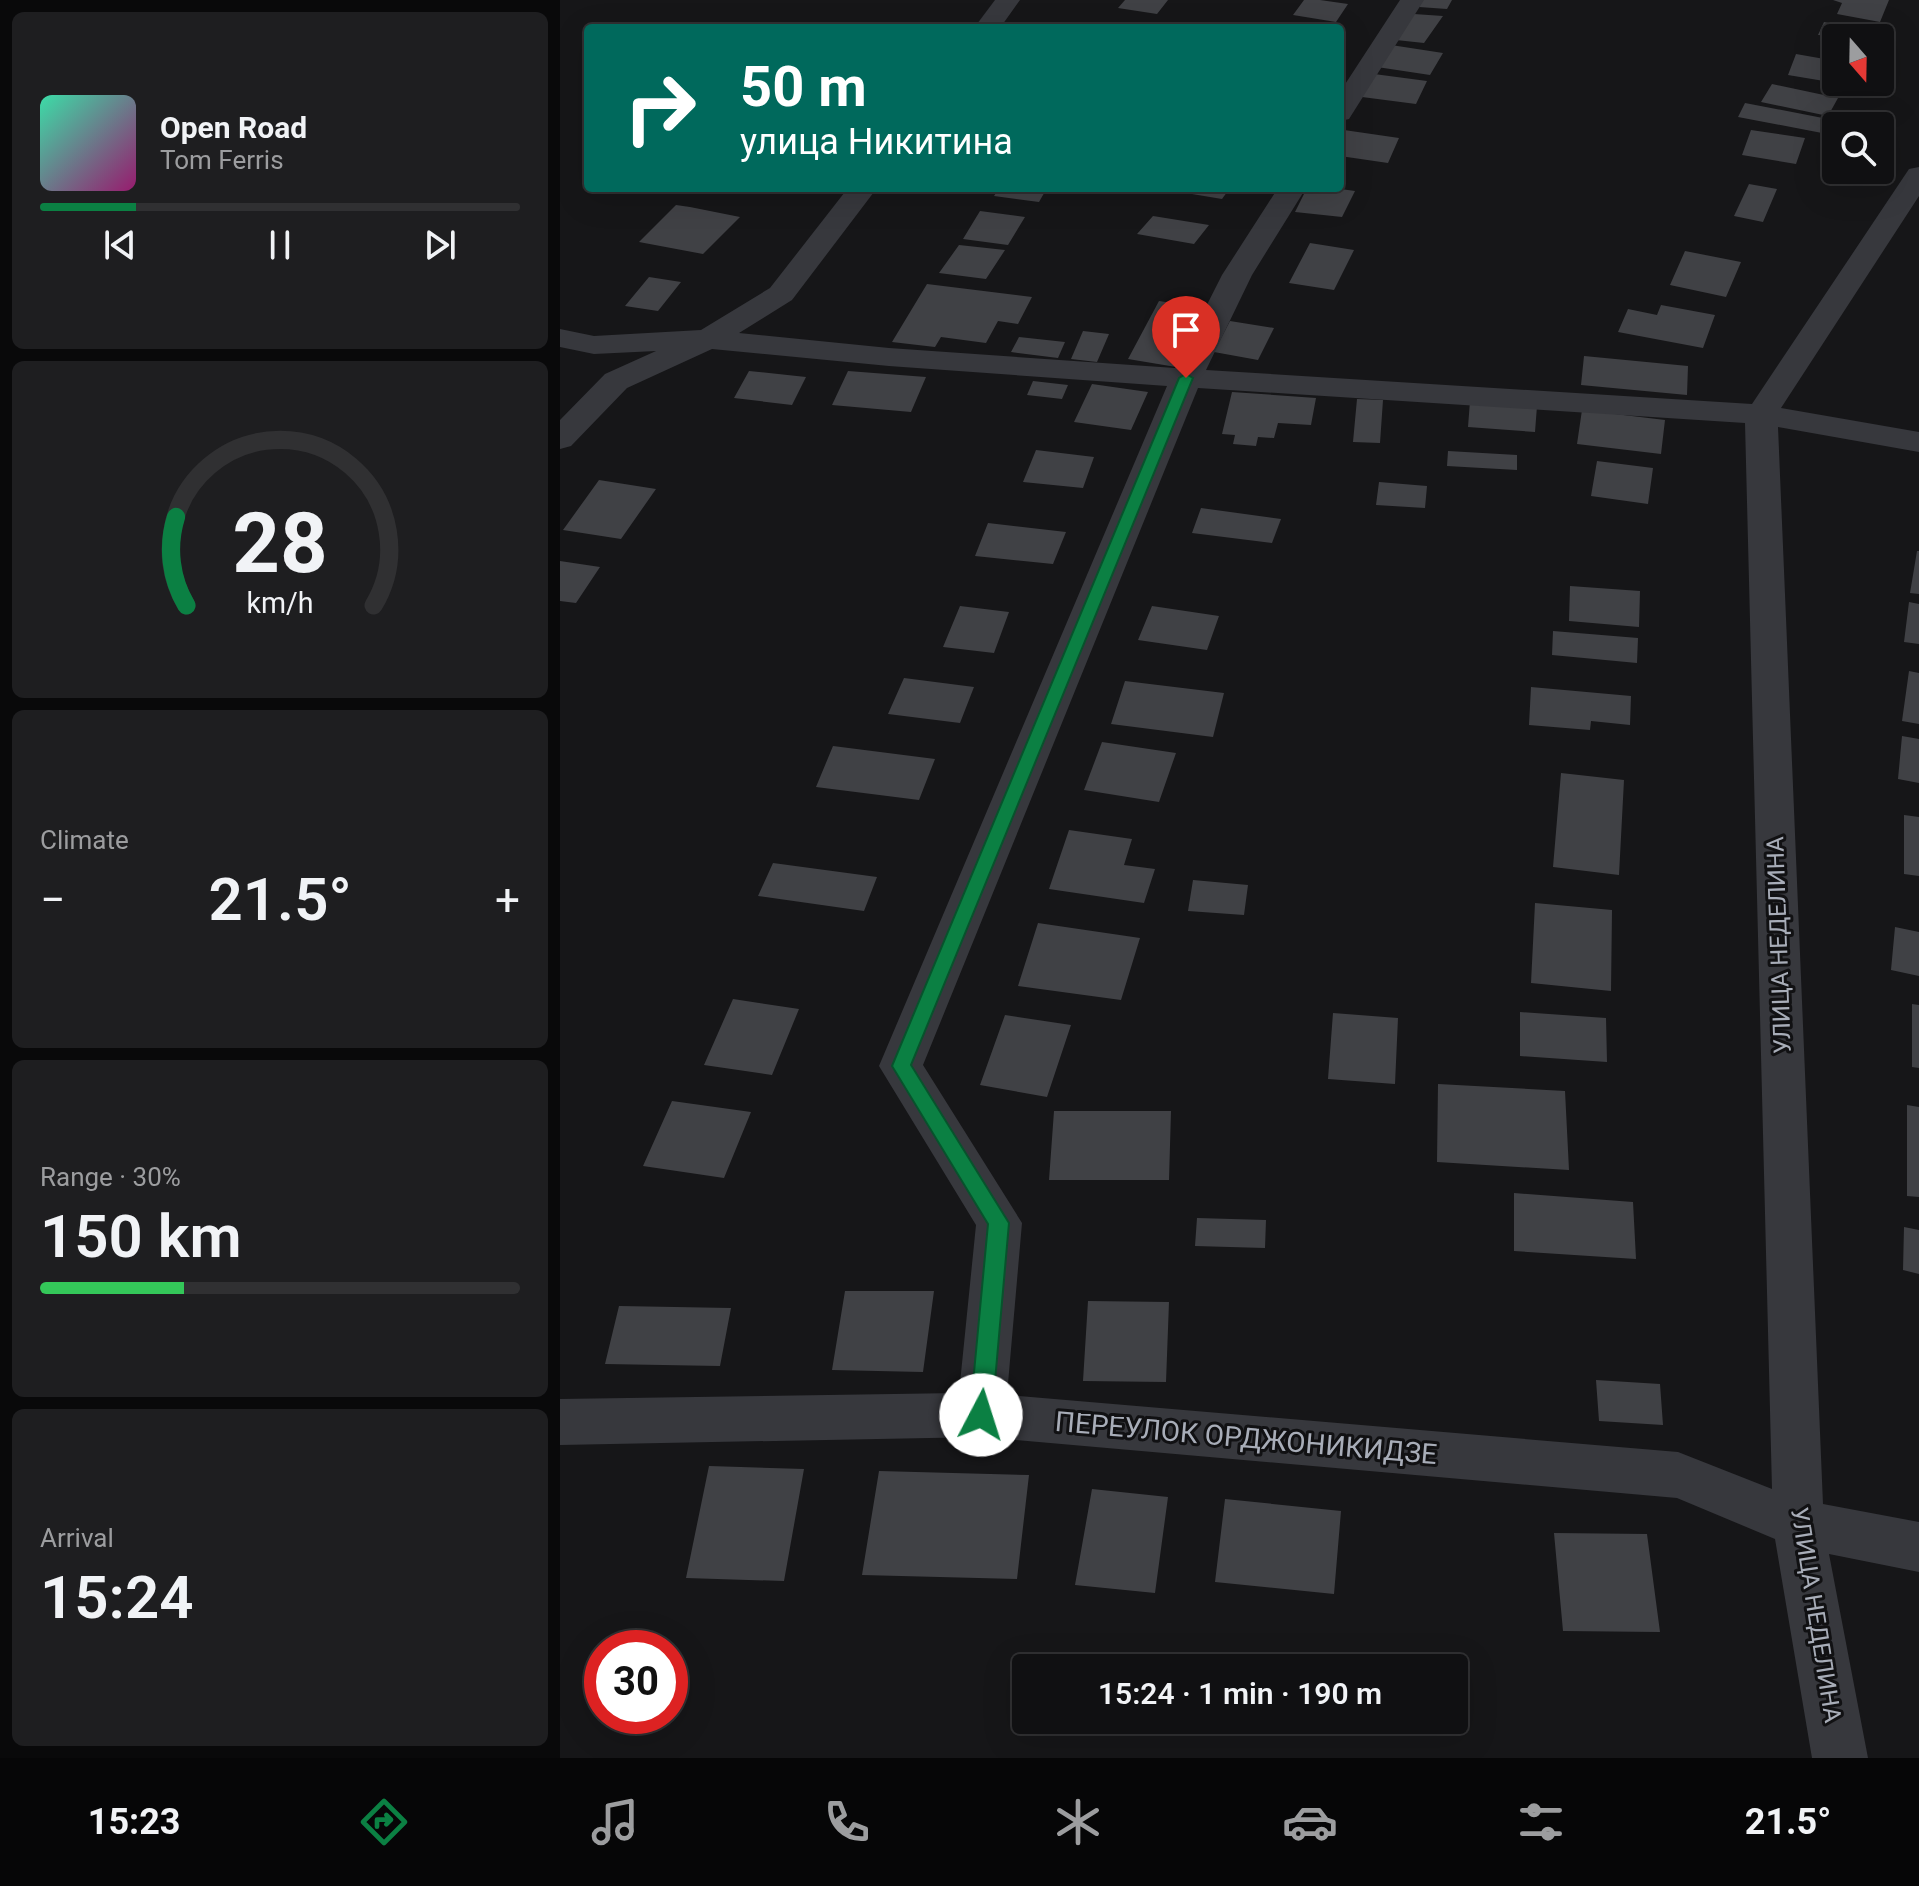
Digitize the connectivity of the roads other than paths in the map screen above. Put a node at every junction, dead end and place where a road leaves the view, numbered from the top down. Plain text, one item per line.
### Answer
1 (1008, 0) edge
2 (1412, 0) edge
3 (990, 24) edge
4 (1344, 107) edge
5 (1919, 175) edge
6 (860, 192) edge
7 (1289, 192) edge
8 (560, 338) edge
9 (708, 339) junction
10 (1186, 378) junction
11 (1761, 414) junction
12 (560, 439) edge
13 (1919, 442) edge
14 (981, 1415) junction
15 (560, 1422) edge
16 (1798, 1524) junction
17 (1919, 1547) edge
18 (1840, 1758) edge

1 - 3 street
2 - 4 street
5 - 11 street
6 - 9 street
7 - 10 street
8 - 9 street
9 - 10 street
9 - 12 street
10 - 11 street
10 - 14 street
11 - 13 street
11 - 16 street, УЛИЦА НЕДЕЛИНА
14 - 15 street, ПЕРЕУЛОК ОРДЖОНИКИДЗЕ
14 - 16 street, ПЕРЕУЛОК ОРДЖОНИКИДЗЕ
16 - 17 street, ПЕРЕУЛОК ОРДЖОНИКИДЗЕ
16 - 18 street, УЛИЦА НЕДЕЛИНА

